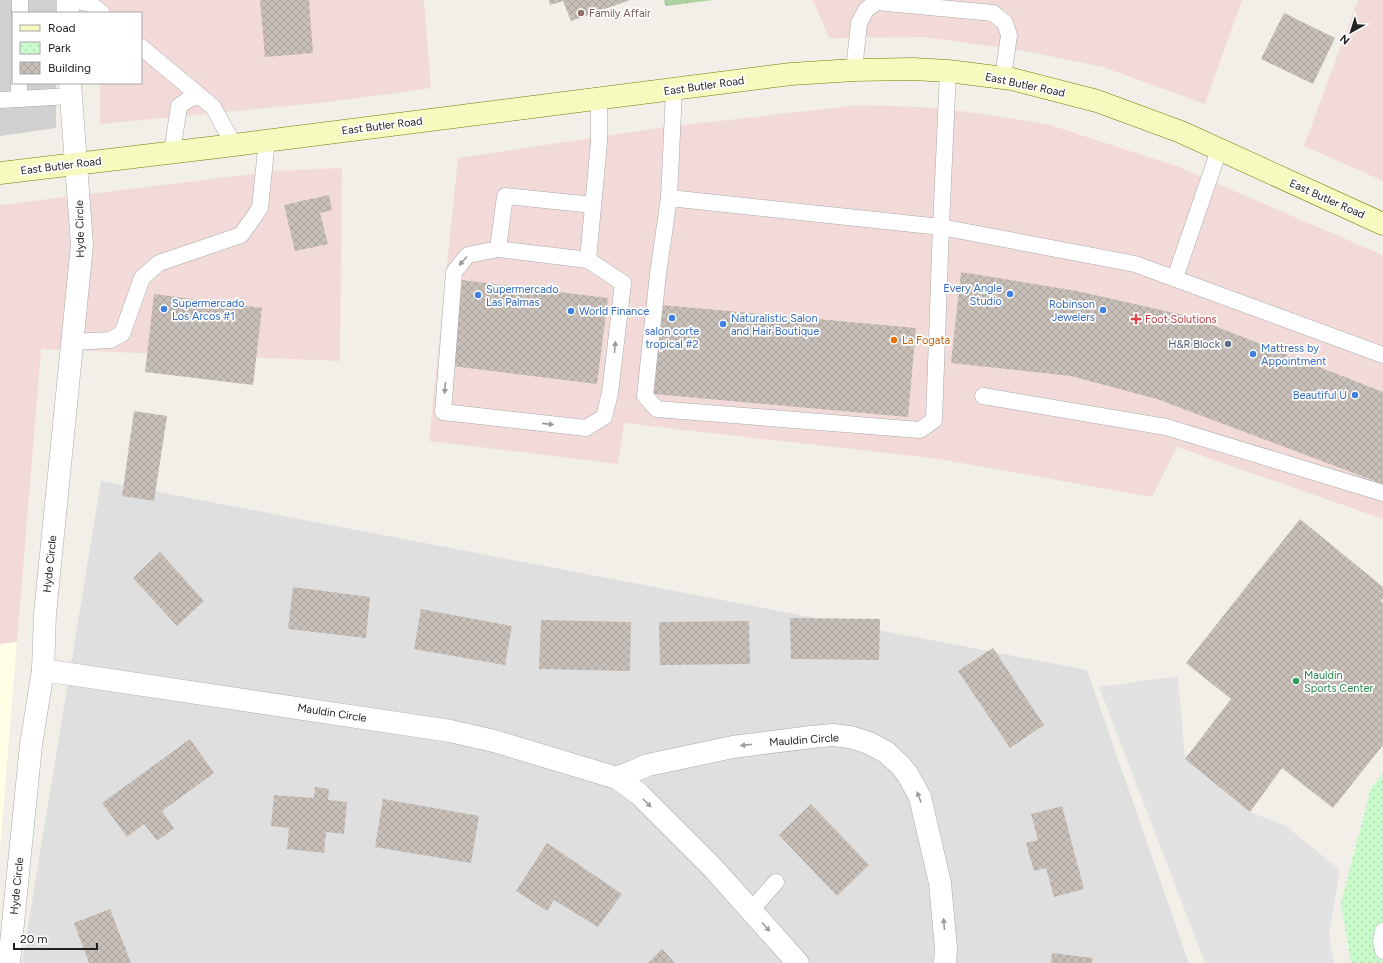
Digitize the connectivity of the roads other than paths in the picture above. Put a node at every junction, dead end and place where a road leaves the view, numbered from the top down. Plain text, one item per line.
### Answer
1 (20, 0) edge
2 (68, 0) edge
3 (74, 0) edge
4 (20, 12) edge
5 (68, 12) edge
6 (101, 12) edge
7 (142, 47) edge
8 (854, 70) junction
9 (948, 71) junction
10 (1003, 78) junction
11 (71, 90) edge
12 (674, 90) junction
13 (19, 91) edge
14 (199, 96) junction
15 (599, 99) junction
16 (0, 100) edge
17 (266, 140) junction
18 (234, 145) junction
19 (1219, 150) junction
20 (172, 152) junction
21 (76, 164) junction
22 (0, 172) edge
23 (669, 198) junction
24 (593, 206) junction
25 (1383, 224) edge
26 (941, 227) junction
27 (498, 248) junction
28 (588, 260) junction
29 (1175, 278) junction
30 (73, 342) junction
31 (1383, 355) edge
32 (983, 396) dead end
33 (1383, 493) edge
34 (43, 670) junction
35 (617, 778) junction
36 (776, 882) dead end
37 (751, 910) junction
38 (1383, 931) edge
39 (1383, 951) edge
40 (9, 963) edge
41 (798, 963) edge
42 (946, 963) edge

1 - 4 lane
2 - 5 street
3 - 6 lane
7 - 14 lane
8 - 9 main road, East Butler Road
8 - 10 lane
8 - 12 main road, East Butler Road
9 - 10 main road, East Butler Road
9 - 26 lane
10 - 19 main road, East Butler Road
11 - 13 lane
11 - 21 street, Hyde Circle
12 - 15 main road, East Butler Road
12 - 23 lane
13 - 16 lane
14 - 18 lane
14 - 20 lane
15 - 17 main road, East Butler Road
15 - 24 lane
17 - 18 main road, East Butler Road
17 - 30 lane
18 - 20 main road, East Butler Road
19 - 25 main road, East Butler Road
19 - 29 lane
20 - 21 main road, East Butler Road
21 - 22 main road, East Butler Road
21 - 30 street, Hyde Circle
23 - 26 lane
23 - 26 lane
24 - 27 lane
24 - 28 lane
26 - 29 lane
27 - 28 lane
27 -> 28 lane
29 - 31 lane
30 - 34 street, Hyde Circle
32 - 33 lane
34 - 35 street, Mauldin Circle
34 - 40 street, Hyde Circle
35 -> 37 street, Mauldin Circle
42 -> 35 street, Mauldin Circle
36 - 37 lane
37 -> 41 street, Mauldin Circle
38 - 39 lane

